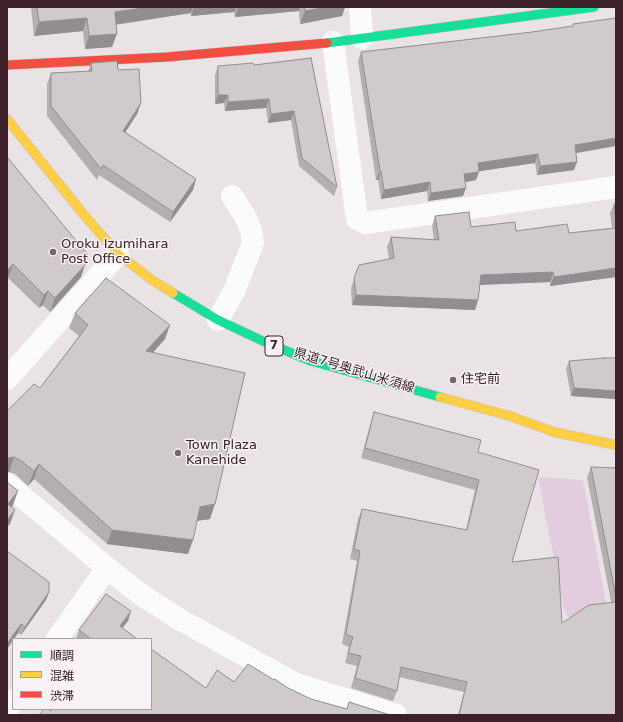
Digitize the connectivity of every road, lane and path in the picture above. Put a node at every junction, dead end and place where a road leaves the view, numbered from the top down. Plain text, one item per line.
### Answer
1 (360, 7) edge
2 (594, 7) edge
3 (490, 14) edge
4 (362, 38) junction
5 (333, 42) junction
6 (7, 65) edge
7 (7, 119) edge
8 (616, 187) edge
9 (232, 196) dead end
10 (118, 254) junction
11 (218, 320) junction
12 (7, 379) edge
13 (616, 445) edge
14 (7, 484) edge
15 (108, 568) junction
16 (58, 638) edge
17 (396, 715) edge

1 - 4 street
2 - 3 main road
3 - 4 main road
4 - 5 main road
5 - 6 main road
5 - 8 street
7 - 10 main road, 県道7号奥武山米須線 / 7
9 - 11 street
10 - 11 main road, 県道7号奥武山米須線 / 7
10 - 12 street
11 - 13 main road, 県道7号奥武山米須線 / 7
14 - 15 street
15 - 16 street
15 - 17 street

